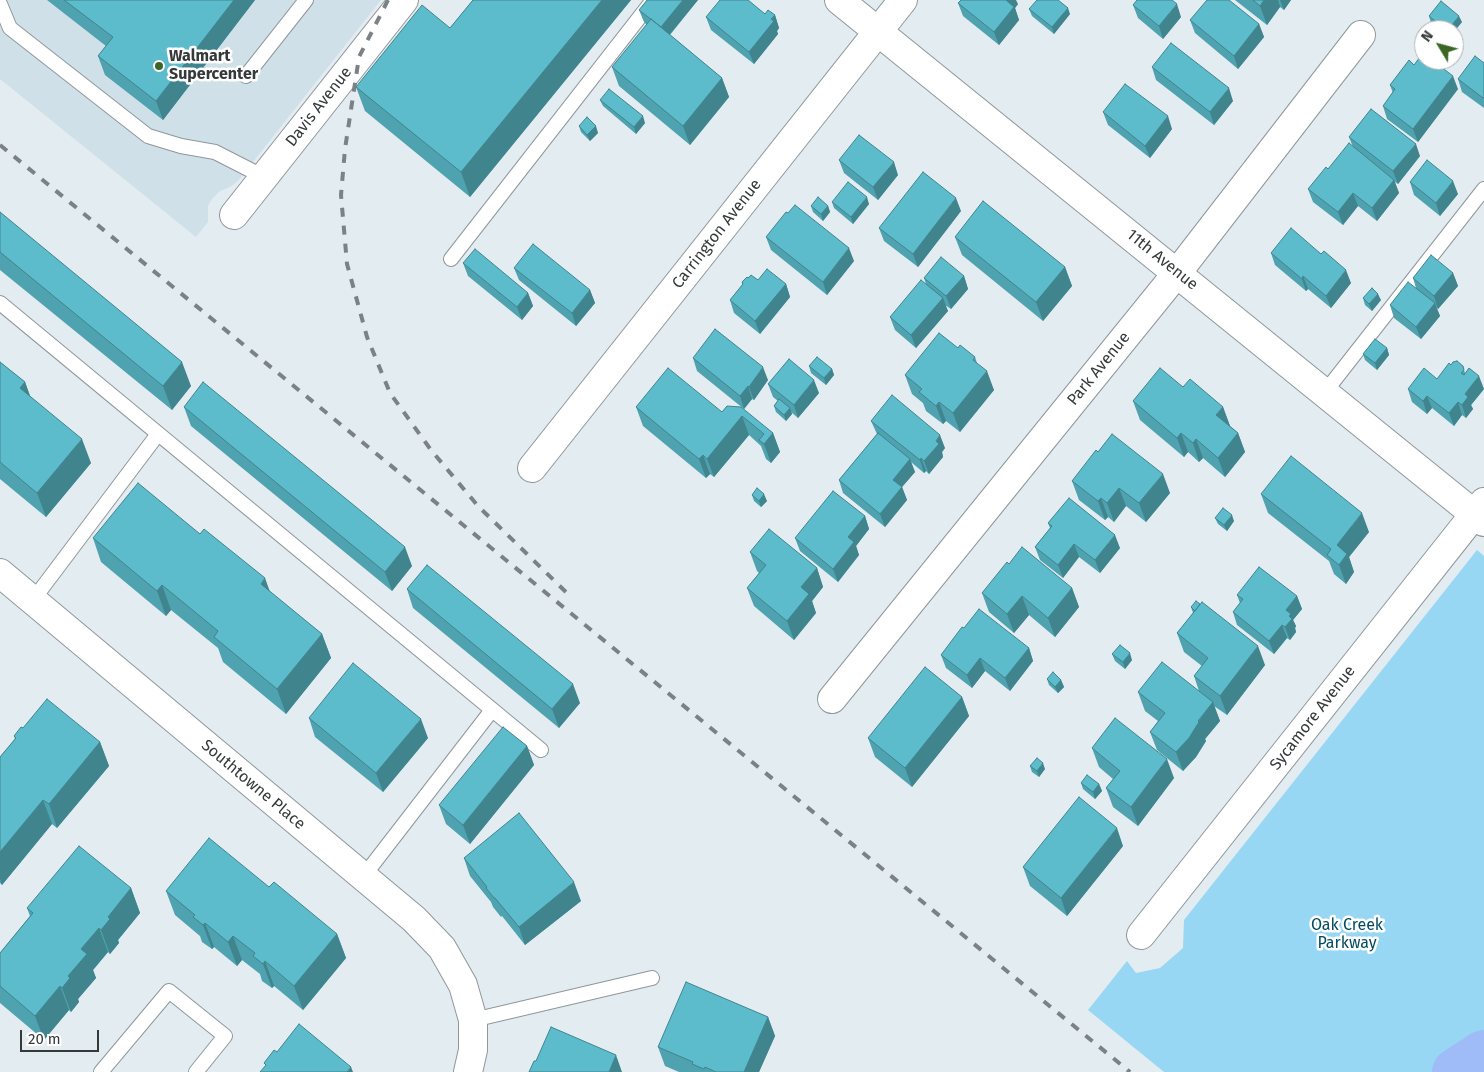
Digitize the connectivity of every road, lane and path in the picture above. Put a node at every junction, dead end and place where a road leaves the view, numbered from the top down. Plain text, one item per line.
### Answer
1 (306, 0) edge
2 (404, 0) edge
3 (653, 0) edge
4 (838, 0) edge
5 (903, 0) edge
6 (0, 4) edge
7 (878, 32) junction
8 (1362, 35) dead end
9 (246, 76) dead end
10 (264, 177) junction
11 (1484, 189) edge
12 (234, 215) dead end
13 (451, 259) dead end
14 (1177, 273) junction
15 (0, 303) edge
16 (1325, 392) junction
17 (158, 434) junction
18 (532, 468) dead end
19 (1481, 513) edge
20 (0, 573) edge
21 (33, 600) junction
22 (832, 699) dead end
23 (492, 710) junction
24 (541, 750) dead end
25 (363, 877) junction
26 (1142, 934) dead end
27 (652, 978) dead end
28 (473, 1020) junction
29 (101, 1072) edge
30 (196, 1072) edge
31 (468, 1072) edge

1 - 9 lane
2 - 10 street, Davis Avenue
3 - 13 lane
4 - 7 street, 11th Avenue
5 - 7 street, Carrington Avenue
6 - 10 lane
7 - 14 street, 11th Avenue
7 - 18 street, Carrington Avenue
8 - 14 street, Park Avenue
10 - 12 street, Davis Avenue
11 - 16 lane
14 - 16 street, 11th Avenue
14 - 22 street, Park Avenue
15 - 17 lane
16 - 19 street, 11th Avenue
17 - 21 lane
17 - 23 lane
19 - 26 street, Sycamore Avenue
20 - 21 street, Southtowne Place
21 - 25 street, Southtowne Place
23 - 24 lane
23 - 25 lane
25 - 28 street, Southtowne Place
27 - 28 lane
28 - 31 street, Southtowne Place
29 - 30 lane

